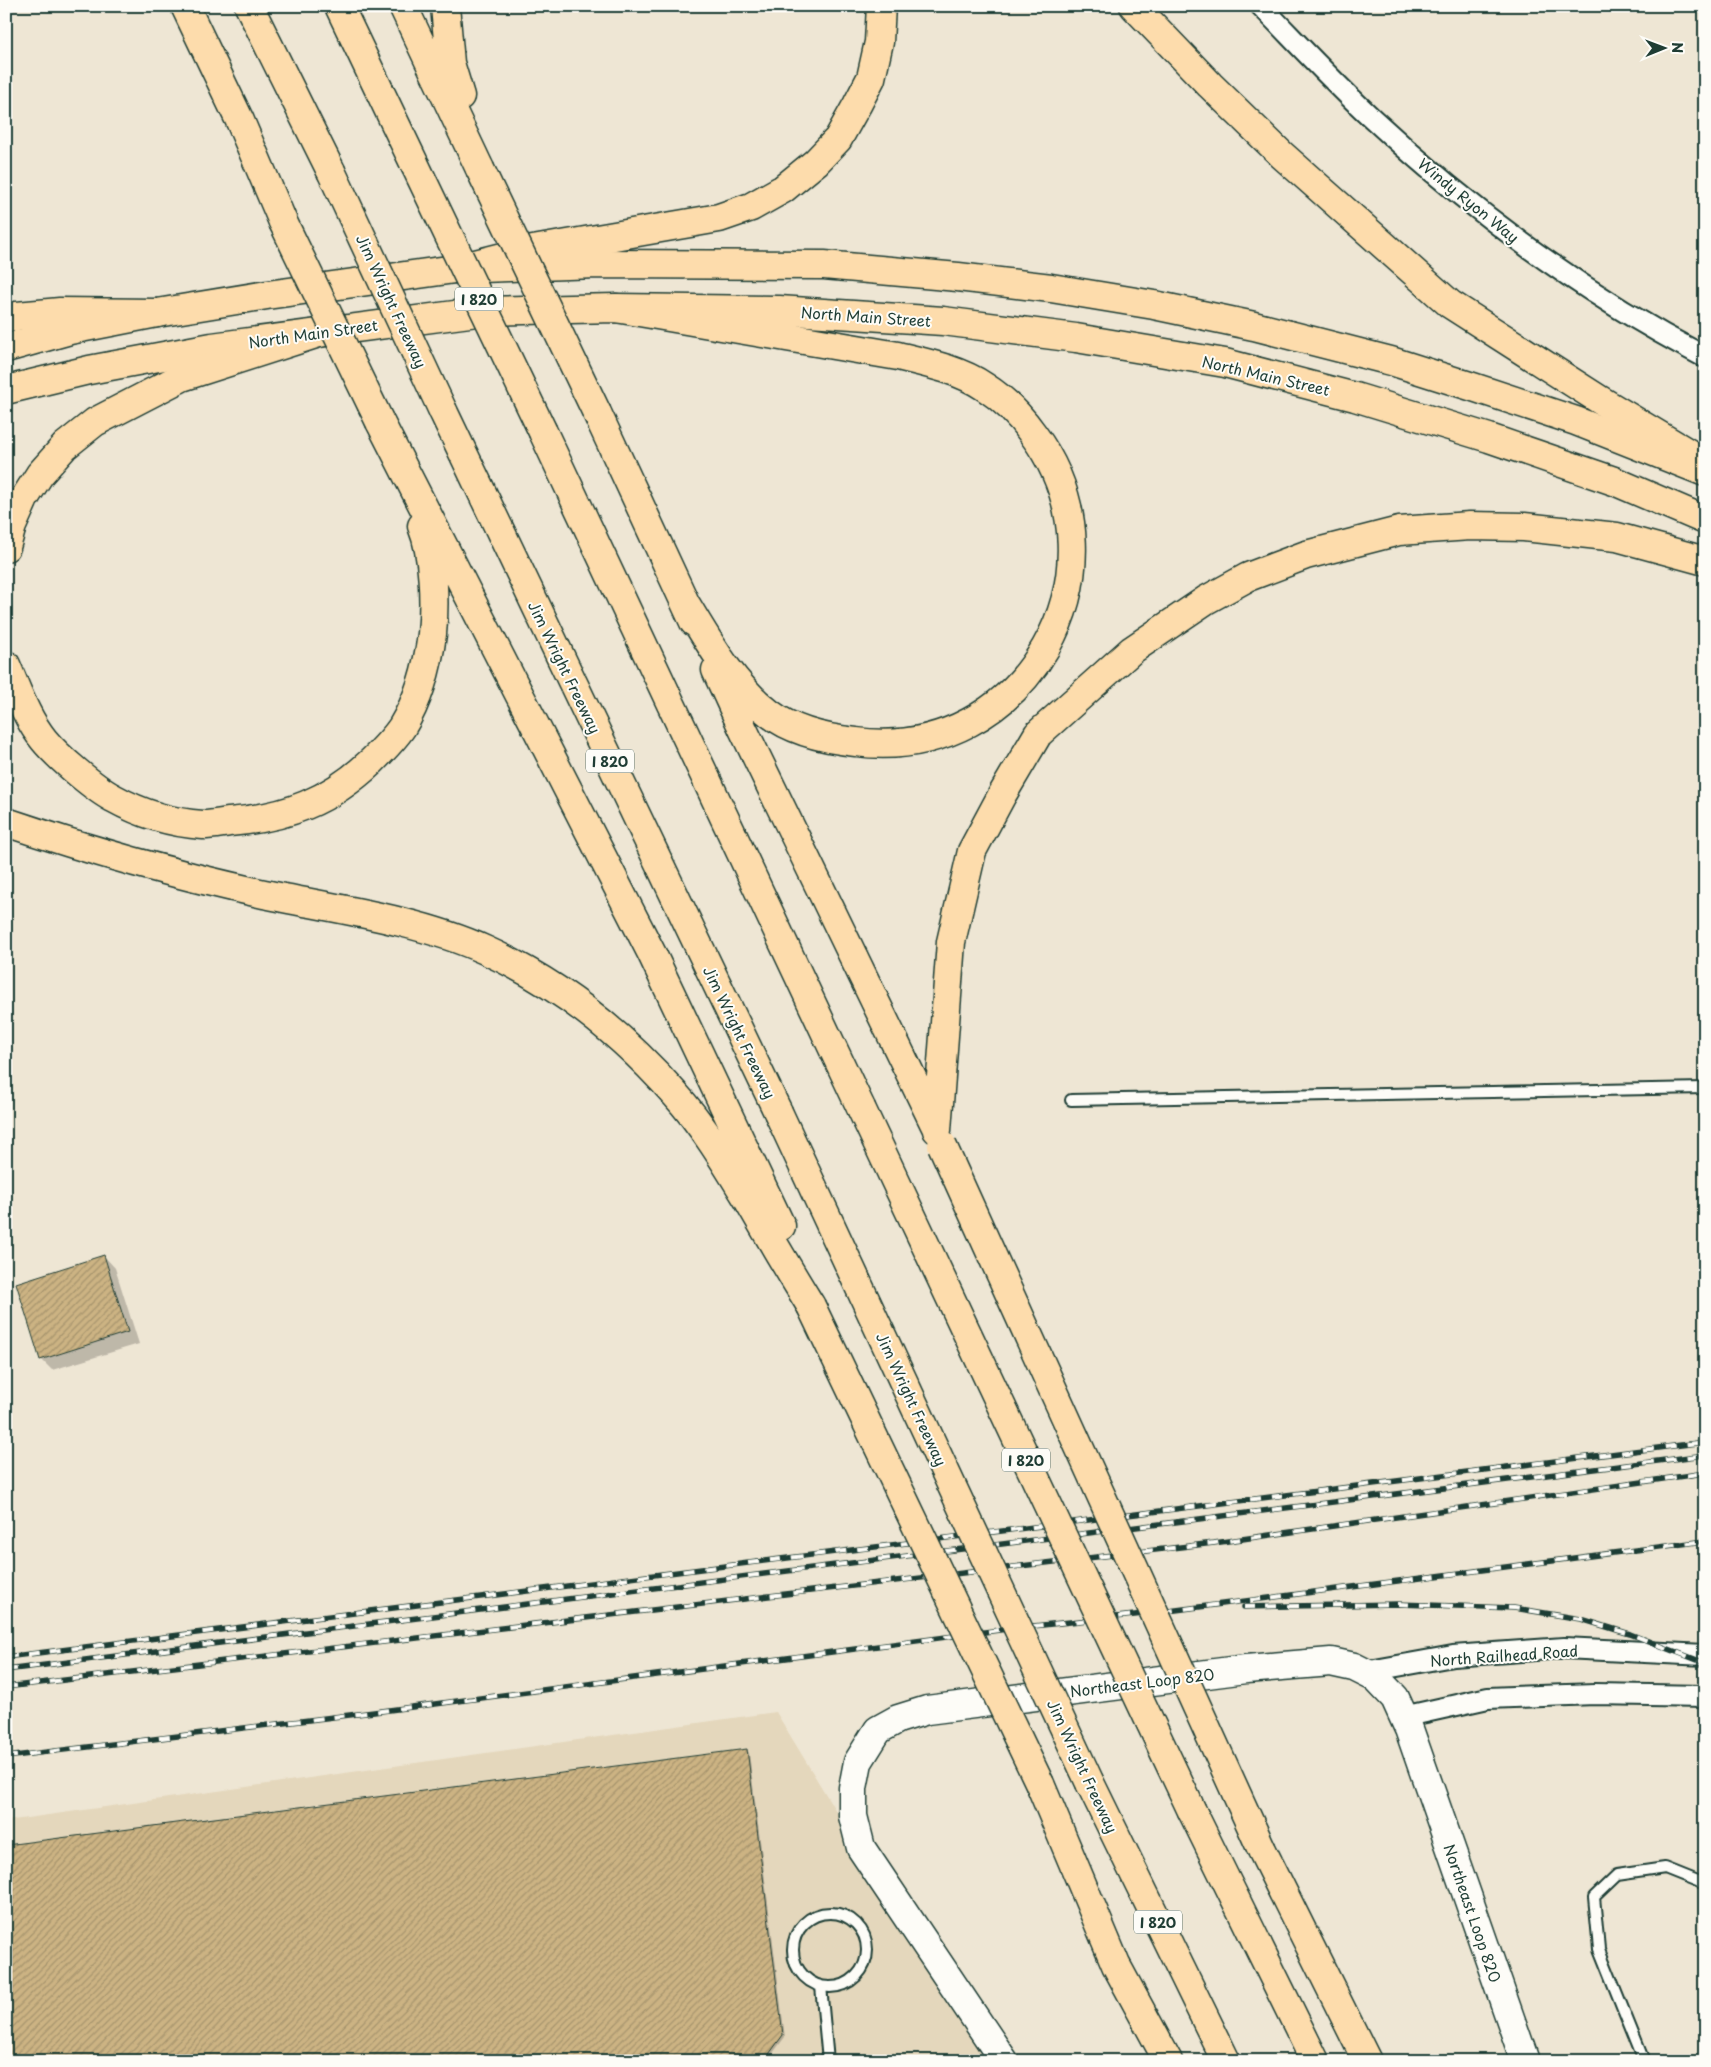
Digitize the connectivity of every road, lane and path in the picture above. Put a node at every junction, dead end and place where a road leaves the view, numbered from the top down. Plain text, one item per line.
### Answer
1 (172, 6) edge
2 (185, 6) edge
3 (250, 6) edge
4 (339, 6) edge
5 (403, 6) edge
6 (445, 6) edge
7 (882, 6) edge
8 (1134, 6) edge
9 (1261, 6) edge
10 (240, 121) junction
11 (480, 170) junction
12 (455, 269) junction
13 (616, 308) junction
14 (157, 313) junction
15 (6, 317) edge
16 (324, 332) junction
17 (6, 348) edge
18 (1705, 357) edge
19 (6, 390) edge
20 (380, 422) junction
21 (1705, 463) edge
22 (1705, 472) edge
23 (1705, 520) edge
24 (6, 547) edge
25 (1705, 562) edge
26 (687, 606) junction
27 (6, 666) edge
28 (6, 822) edge
29 (1705, 1088) edge
30 (1071, 1100) dead end
31 (939, 1137) junction
32 (811, 1306) junction
33 (1705, 1655) edge
34 (1364, 1672) junction
35 (1705, 1696) edge
36 (1404, 1717) junction
37 (1705, 1884) edge
38 (822, 1986) junction
39 (828, 2061) edge
40 (1004, 2061) edge
41 (1168, 2061) edge
42 (1226, 2061) edge
43 (1315, 2061) edge
44 (1367, 2061) edge
45 (1525, 2061) edge
46 (1644, 2061) edge

1 - 10 main road
2 - 10 main road
3 - 42 main road, Jim Wright Freeway / I 820, bridge
4 - 43 main road, I 820, bridge
5 - 11 main road
6 - 11 main road
7 - 12 main road
8 - 21 main road
9 - 18 street, Windy Ryon Way
10 - 20 main road, bridge
11 - 26 main road, bridge
12 - 14 main road
12 - 22 main road
13 - 16 main road, North Main Street
13 - 23 main road, North Main Street
13 - 26 main road
14 - 15 main road
14 - 17 main road
16 - 19 main road, North Main Street
16 - 24 main road
20 - 27 main road
20 - 32 main road
25 - 31 main road
26 - 31 main road
28 - 32 main road
29 - 30 lane
31 - 44 main road, bridge
32 - 41 main road, bridge
33 - 34 street, North Railhead Road
34 - 36 street, Northeast Loop 820
34 - 40 street, Northeast Loop 820
35 - 36 street
36 - 45 street, Northeast Loop 820
37 - 46 lane
38 - 38 lane
38 - 39 lane

